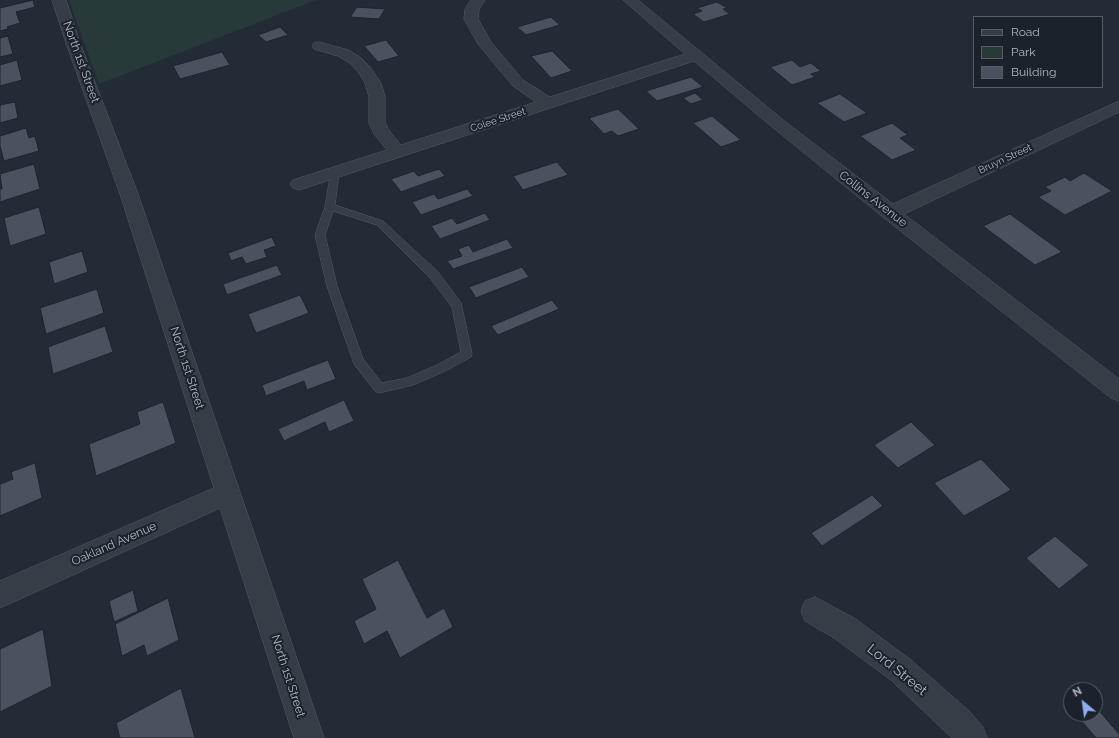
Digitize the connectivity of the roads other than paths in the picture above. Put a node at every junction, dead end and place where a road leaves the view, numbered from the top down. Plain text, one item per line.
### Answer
1 (59, 0) edge
2 (478, 0) edge
3 (630, 0) edge
4 (319, 46) dead end
5 (697, 55) junction
6 (548, 103) junction
7 (1119, 106) edge
8 (398, 152) junction
9 (335, 172) junction
10 (299, 184) dead end
11 (330, 207) junction
12 (890, 212) junction
13 (1119, 392) edge
14 (228, 493) junction
15 (0, 595) edge
16 (815, 611) dead end
17 (309, 738) edge
18 (972, 738) edge

1 - 14 street, North 1st Street
2 - 6 street
3 - 5 street, Collins Avenue
4 - 8 street
5 - 6 street, Colee Street
5 - 12 street, Collins Avenue
6 - 8 street, Colee Street
7 - 12 street, Bruyn Street
8 - 9 street, Colee Street
9 - 10 street, Colee Street
9 - 11 lane
11 - 11 lane
12 - 13 street, Collins Avenue
14 - 15 street, Oakland Avenue
14 - 17 street, North 1st Street
16 - 18 street, Lord Street

